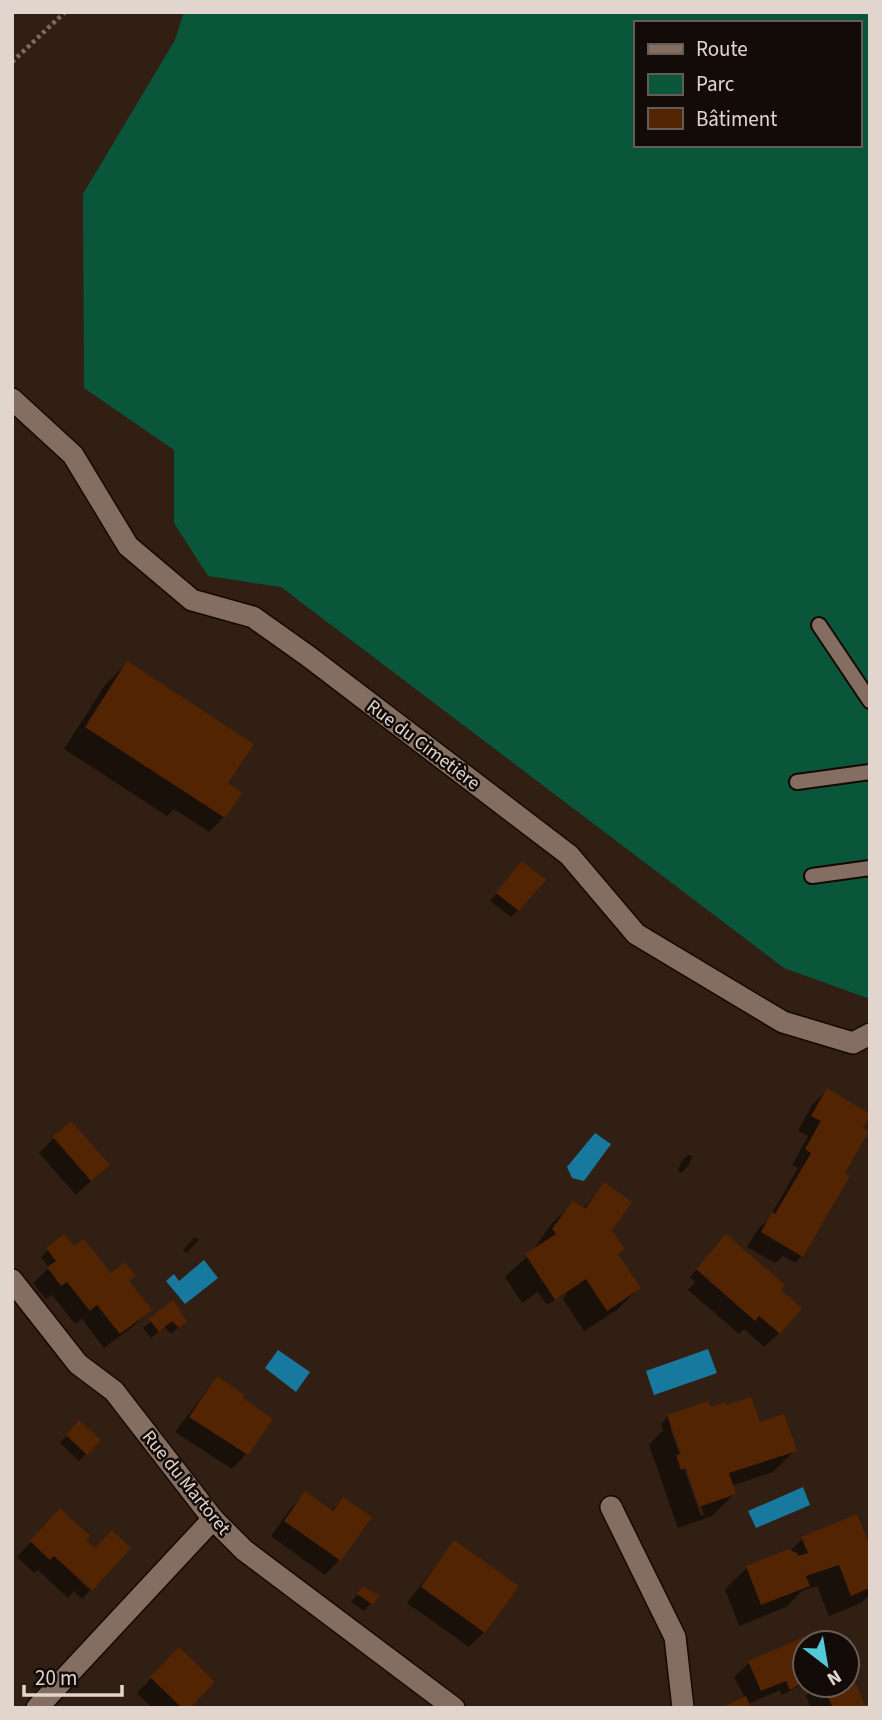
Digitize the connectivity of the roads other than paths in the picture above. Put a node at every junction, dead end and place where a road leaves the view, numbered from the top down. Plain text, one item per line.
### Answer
1 (12, 399) edge
2 (819, 625) dead end
3 (870, 701) edge
4 (870, 772) edge
5 (797, 782) dead end
6 (870, 868) edge
7 (812, 876) dead end
8 (870, 1034) edge
9 (12, 1280) edge
10 (611, 1507) dead end
11 (213, 1519) junction
12 (37, 1708) edge
13 (454, 1708) edge
14 (683, 1708) edge

1 - 8 street, Rue du Cimetière
2 - 3 lane
4 - 5 lane
6 - 7 lane
9 - 11 street, Rue du Martoret
10 - 14 street
11 - 12 street
11 - 13 street, Rue du Martoret

